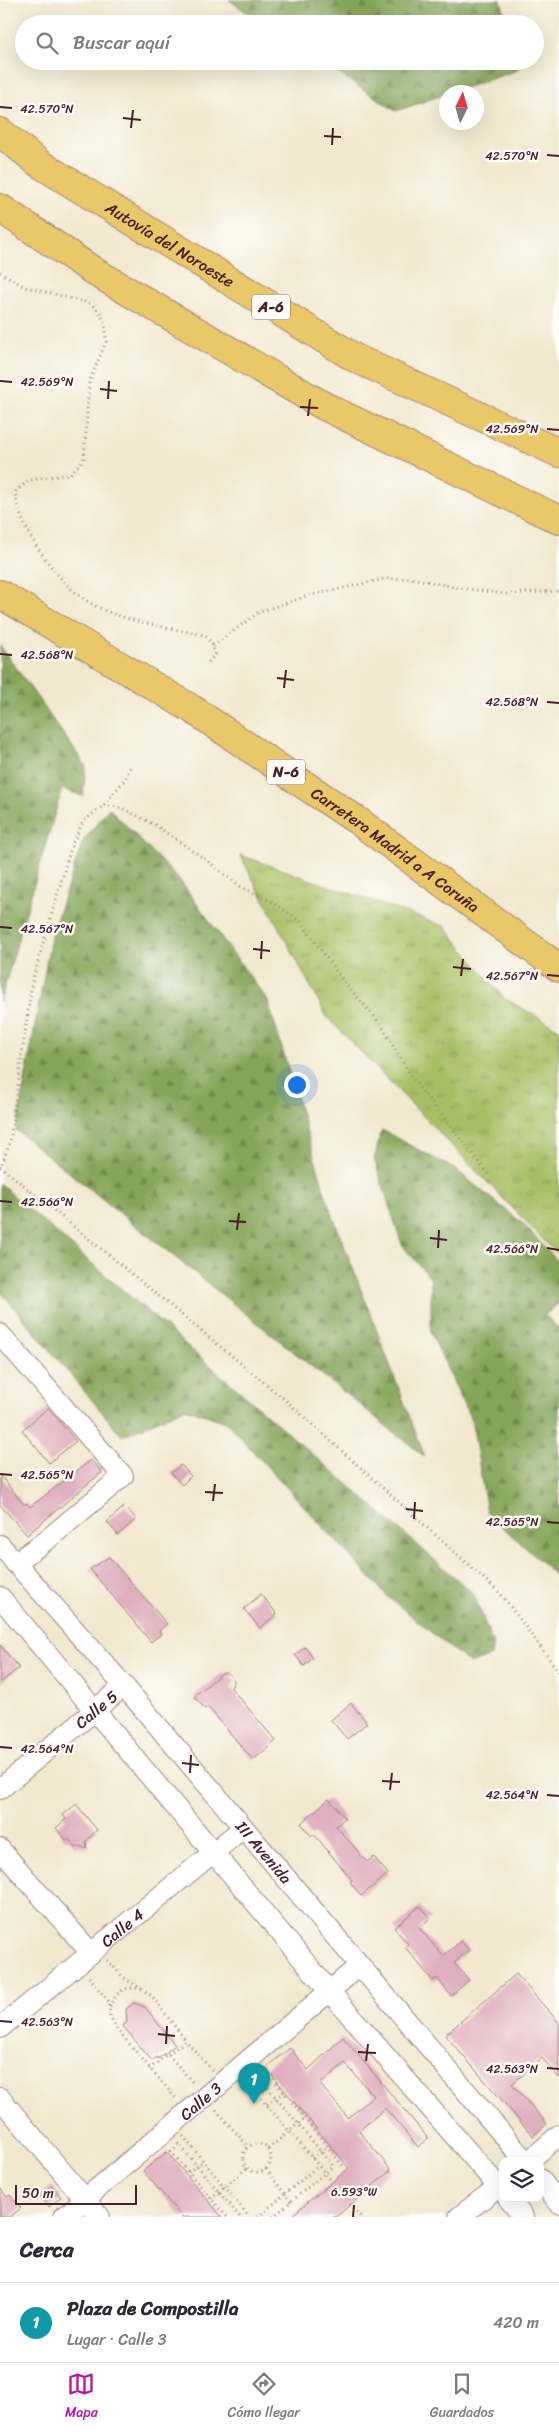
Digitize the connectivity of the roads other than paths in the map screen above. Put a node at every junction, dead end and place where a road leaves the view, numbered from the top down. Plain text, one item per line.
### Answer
1 (0, 132) edge
2 (0, 208) edge
3 (559, 453) edge
4 (559, 520) edge
5 (0, 594) edge
6 (559, 968) edge
7 (0, 1334) edge
8 (0, 1545) edge
9 (8, 1562) edge
10 (0, 1597) edge
11 (124, 1686) junction
12 (95, 1712) junction
13 (0, 1788) edge
14 (242, 1828) junction
15 (0, 1849) edge
16 (213, 1851) junction
17 (91, 1953) junction
18 (359, 1966) junction
19 (330, 1992) junction
20 (0, 2028) edge
21 (0, 2098) edge
22 (559, 2135) edge
23 (524, 2157) edge
24 (532, 2157) edge
25 (544, 2184) edge
26 (499, 2185) edge
27 (499, 2192) edge
28 (86, 2199) junction
29 (512, 2202) edge
30 (559, 2202) edge
31 (64, 2217) edge
32 (100, 2217) edge
33 (459, 2217) edge
34 (523, 2217) edge

1 - 3 highway, Autovía del Noroeste / A-6
2 - 4 highway
5 - 6 highway, Carretera Madrid a A Coruña / N-6
7 - 9 street
8 - 9 street, III Avenida
9 - 11 street, III Avenida
10 - 12 street
11 - 12 street, Calle 5
11 - 14 street, III Avenida
12 - 13 street, Calle 5
12 - 16 street
14 - 16 street, Calle 4
14 - 18 street, III Avenida
15 - 17 street
16 - 17 street, Calle 4
16 - 19 street
17 - 20 street, Calle 4
18 - 19 street, Calle 3
18 - 23 street, III Avenida
19 - 26 street
19 - 28 street, Calle 3
21 - 28 street
22 - 24 street
25 - 30 street
27 - 33 street
28 - 31 street, Calle 3
28 - 32 street
29 - 34 street

